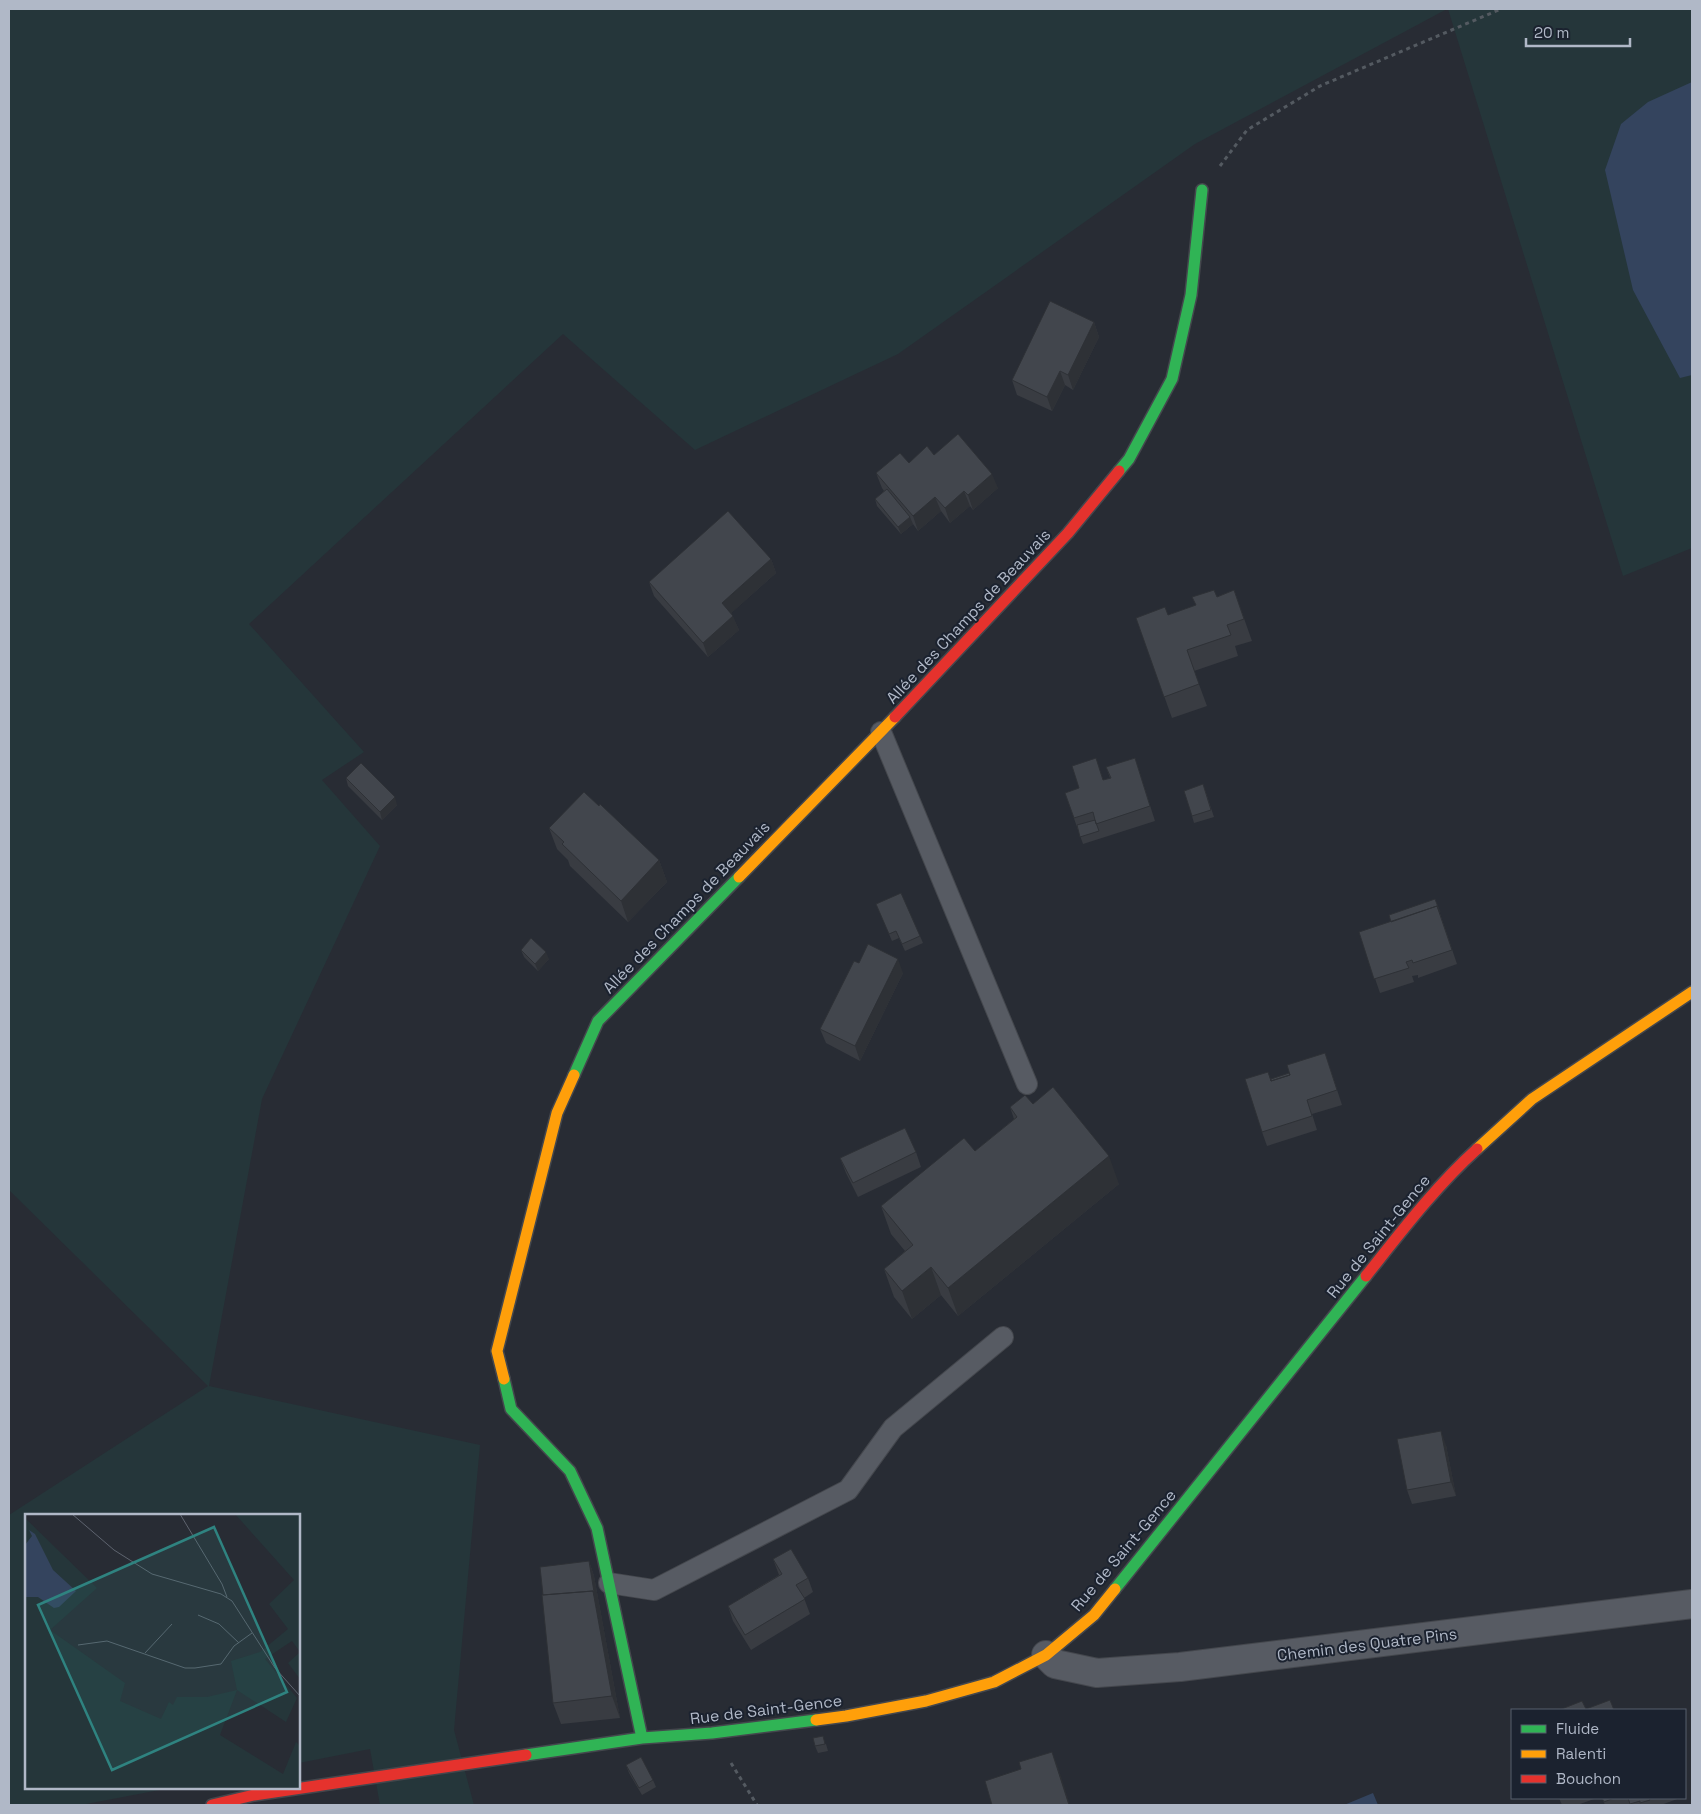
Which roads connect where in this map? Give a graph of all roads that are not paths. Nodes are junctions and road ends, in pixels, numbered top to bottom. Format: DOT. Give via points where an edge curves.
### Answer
graph roads {
  1 [pos="1202,190"];
  2 [pos="881,732"];
  3 [pos="1692,992"];
  4 [pos="1026,1084"];
  5 [pos="1003,1337"];
  6 [pos="608,1583"];
  7 [pos="1692,1604"];
  8 [pos="1046,1655"];
  9 [pos="642,1738"];
  10 [pos="300,1788"];
  11 [pos="295,1789"];
  12 [pos="212,1805"];
  1 -- 2 [label="street, Allée des Champs de Beauvais" via="1191,296 1172,379 1129,459 1068,533"];
  2 -- 4 [label="lane"];
  2 -- 6 [label="street, Allée des Champs de Beauvais" via="598,1021 558,1113 497,1352 511,1409 570,1471 597,1528"];
  3 -- 8 [label="street, Rue de Saint-Gence" via="1532,1099 1460,1164 1417,1212 1094,1614"];
  5 -- 6 [label="lane" via="893,1428 848,1490 654,1590"];
  6 -- 9 [label="street, Allée des Champs de Beauvais"];
  7 -- 8 [label="street, Chemin des Quatre Pins" via="1171,1668 1097,1673 1056,1664"];
  8 -- 9 [label="street, Rue de Saint-Gence" via="994,1682 926,1701 846,1716 712,1733"];
  9 -- 10 [label="street, Rue de Saint-Gence"];
  11 -- 12 [label="street, Rue de Saint-Gence"];
}
